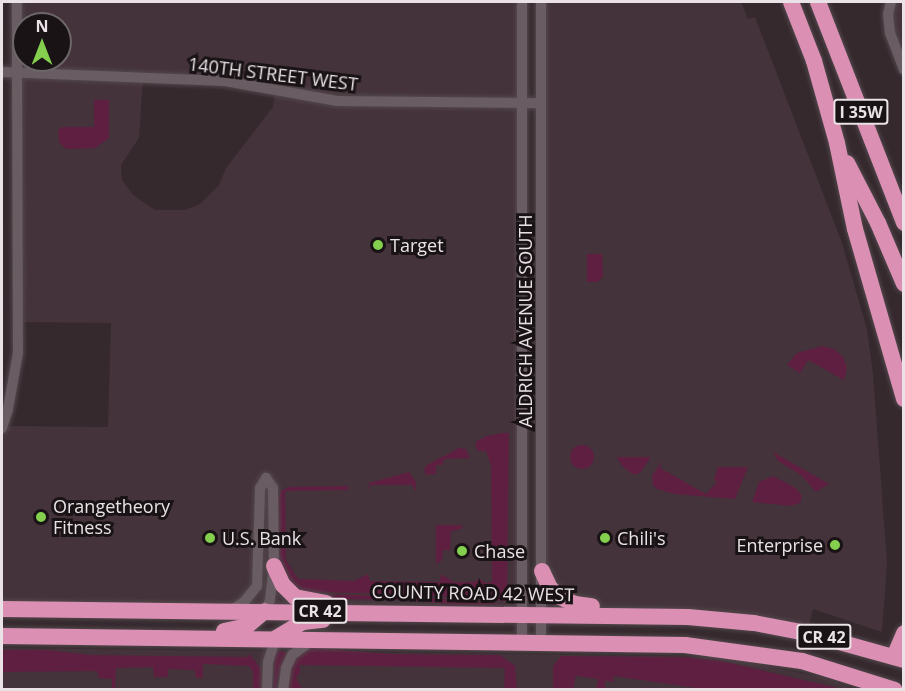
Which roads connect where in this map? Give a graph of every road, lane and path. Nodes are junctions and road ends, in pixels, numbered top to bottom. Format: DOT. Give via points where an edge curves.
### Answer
graph roads {
  1 [pos="17,2"];
  2 [pos="522,2"];
  3 [pos="541,2"];
  4 [pos="791,2"];
  5 [pos="818,2"];
  6 [pos="891,2"];
  7 [pos="903,69"];
  8 [pos="2,72"];
  9 [pos="17,74"];
  10 [pos="522,103"];
  11 [pos="541,103"];
  12 [pos="837,143"];
  13 [pos="903,223"];
  14 [pos="903,284"];
  15 [pos="903,399"];
  16 [pos="2,427"];
  17 [pos="274,567"];
  18 [pos="542,571"];
  19 [pos="2,609"];
  20 [pos="231,611"];
  21 [pos="265,611"];
  22 [pos="389,612"];
  23 [pos="522,613"];
  24 [pos="542,613"];
  25 [pos="688,617"];
  26 [pos="903,633"];
  27 [pos="2,636"];
  28 [pos="160,638"];
  29 [pos="276,638"];
  30 [pos="314,639"];
  31 [pos="522,641"];
  32 [pos="541,641"];
  33 [pos="899,659"];
  34 [pos="267,690"];
  35 [pos="283,690"];
  36 [pos="896,690"];
  1 -- 9 [label="street"];
  2 -- 10 [label="street, ALDRICH AVENUE SOUTH"];
  3 -- 11 [label="street, ALDRICH AVENUE SOUTH"];
  4 -- 12 [label="highway, I 35W" via="814,61"];
  5 -- 13 [label="highway, I 35W"];
  6 -- 7 [label="street" via="890,33"];
  8 -- 9 [label="street, 140TH STREET WEST"];
  9 -- 10 [label="street, 140TH STREET WEST" via="225,81 337,101"];
  9 -- 16 [label="street" via="18,353"];
  10 -- 11 [label="street, 140TH STREET WEST"];
  10 -- 23 [label="street, ALDRICH AVENUE SOUTH"];
  11 -- 18 [label="street, ALDRICH AVENUE SOUTH"];
  12 -- 14 [label="highway, I 35W" via="878,223"];
  12 -- 15 [label="highway" via="855,229"];
  17 -- 20 [label="street" via="273,488 266,478 260,488 257,586"];
  17 -- 21 [label="street"];
  17 -- 22 [label="highway" via="295,597"];
  18 -- 24 [label="street, ALDRICH AVENUE SOUTH"];
  18 -- 25 [label="highway" via="550,588 575,604"];
  19 -- 20 [label="highway, COUNTY ROAD 42 WEST / CR 42"];
  20 -- 21 [label="highway, COUNTY ROAD 42 WEST / CR 42"];
  21 -- 22 [label="highway, COUNTY ROAD 42 WEST / CR 42"];
  21 -- 28 [label="highway" via="236,630"];
  22 -- 23 [label="highway, COUNTY ROAD 42 WEST / CR 42"];
  22 -- 29 [label="highway" via="303,622"];
  23 -- 24 [label="highway, COUNTY ROAD 42 WEST / CR 42"];
  23 -- 31 [label="street, ALDRICH AVENUE SOUTH"];
  24 -- 25 [label="highway, COUNTY ROAD 42 WEST / CR 42"];
  24 -- 32 [label="street, ALDRICH AVENUE SOUTH"];
  25 -- 33 [label="highway, COUNTY ROAD 42 WEST / CR 42" via="807,633"];
  26 -- 33 [label="highway"];
  27 -- 28 [label="highway, CR 42"];
  28 -- 29 [label="highway, CR 42"];
  29 -- 30 [label="highway, CR 42"];
  29 -- 34 [label="street" via="268,662"];
  30 -- 31 [label="highway, CR 42"];
  30 -- 35 [label="street" via="292,656"];
  31 -- 32 [label="highway, CR 42"];
  32 -- 36 [label="highway, CR 42" via="726,648 802,661"];
}
